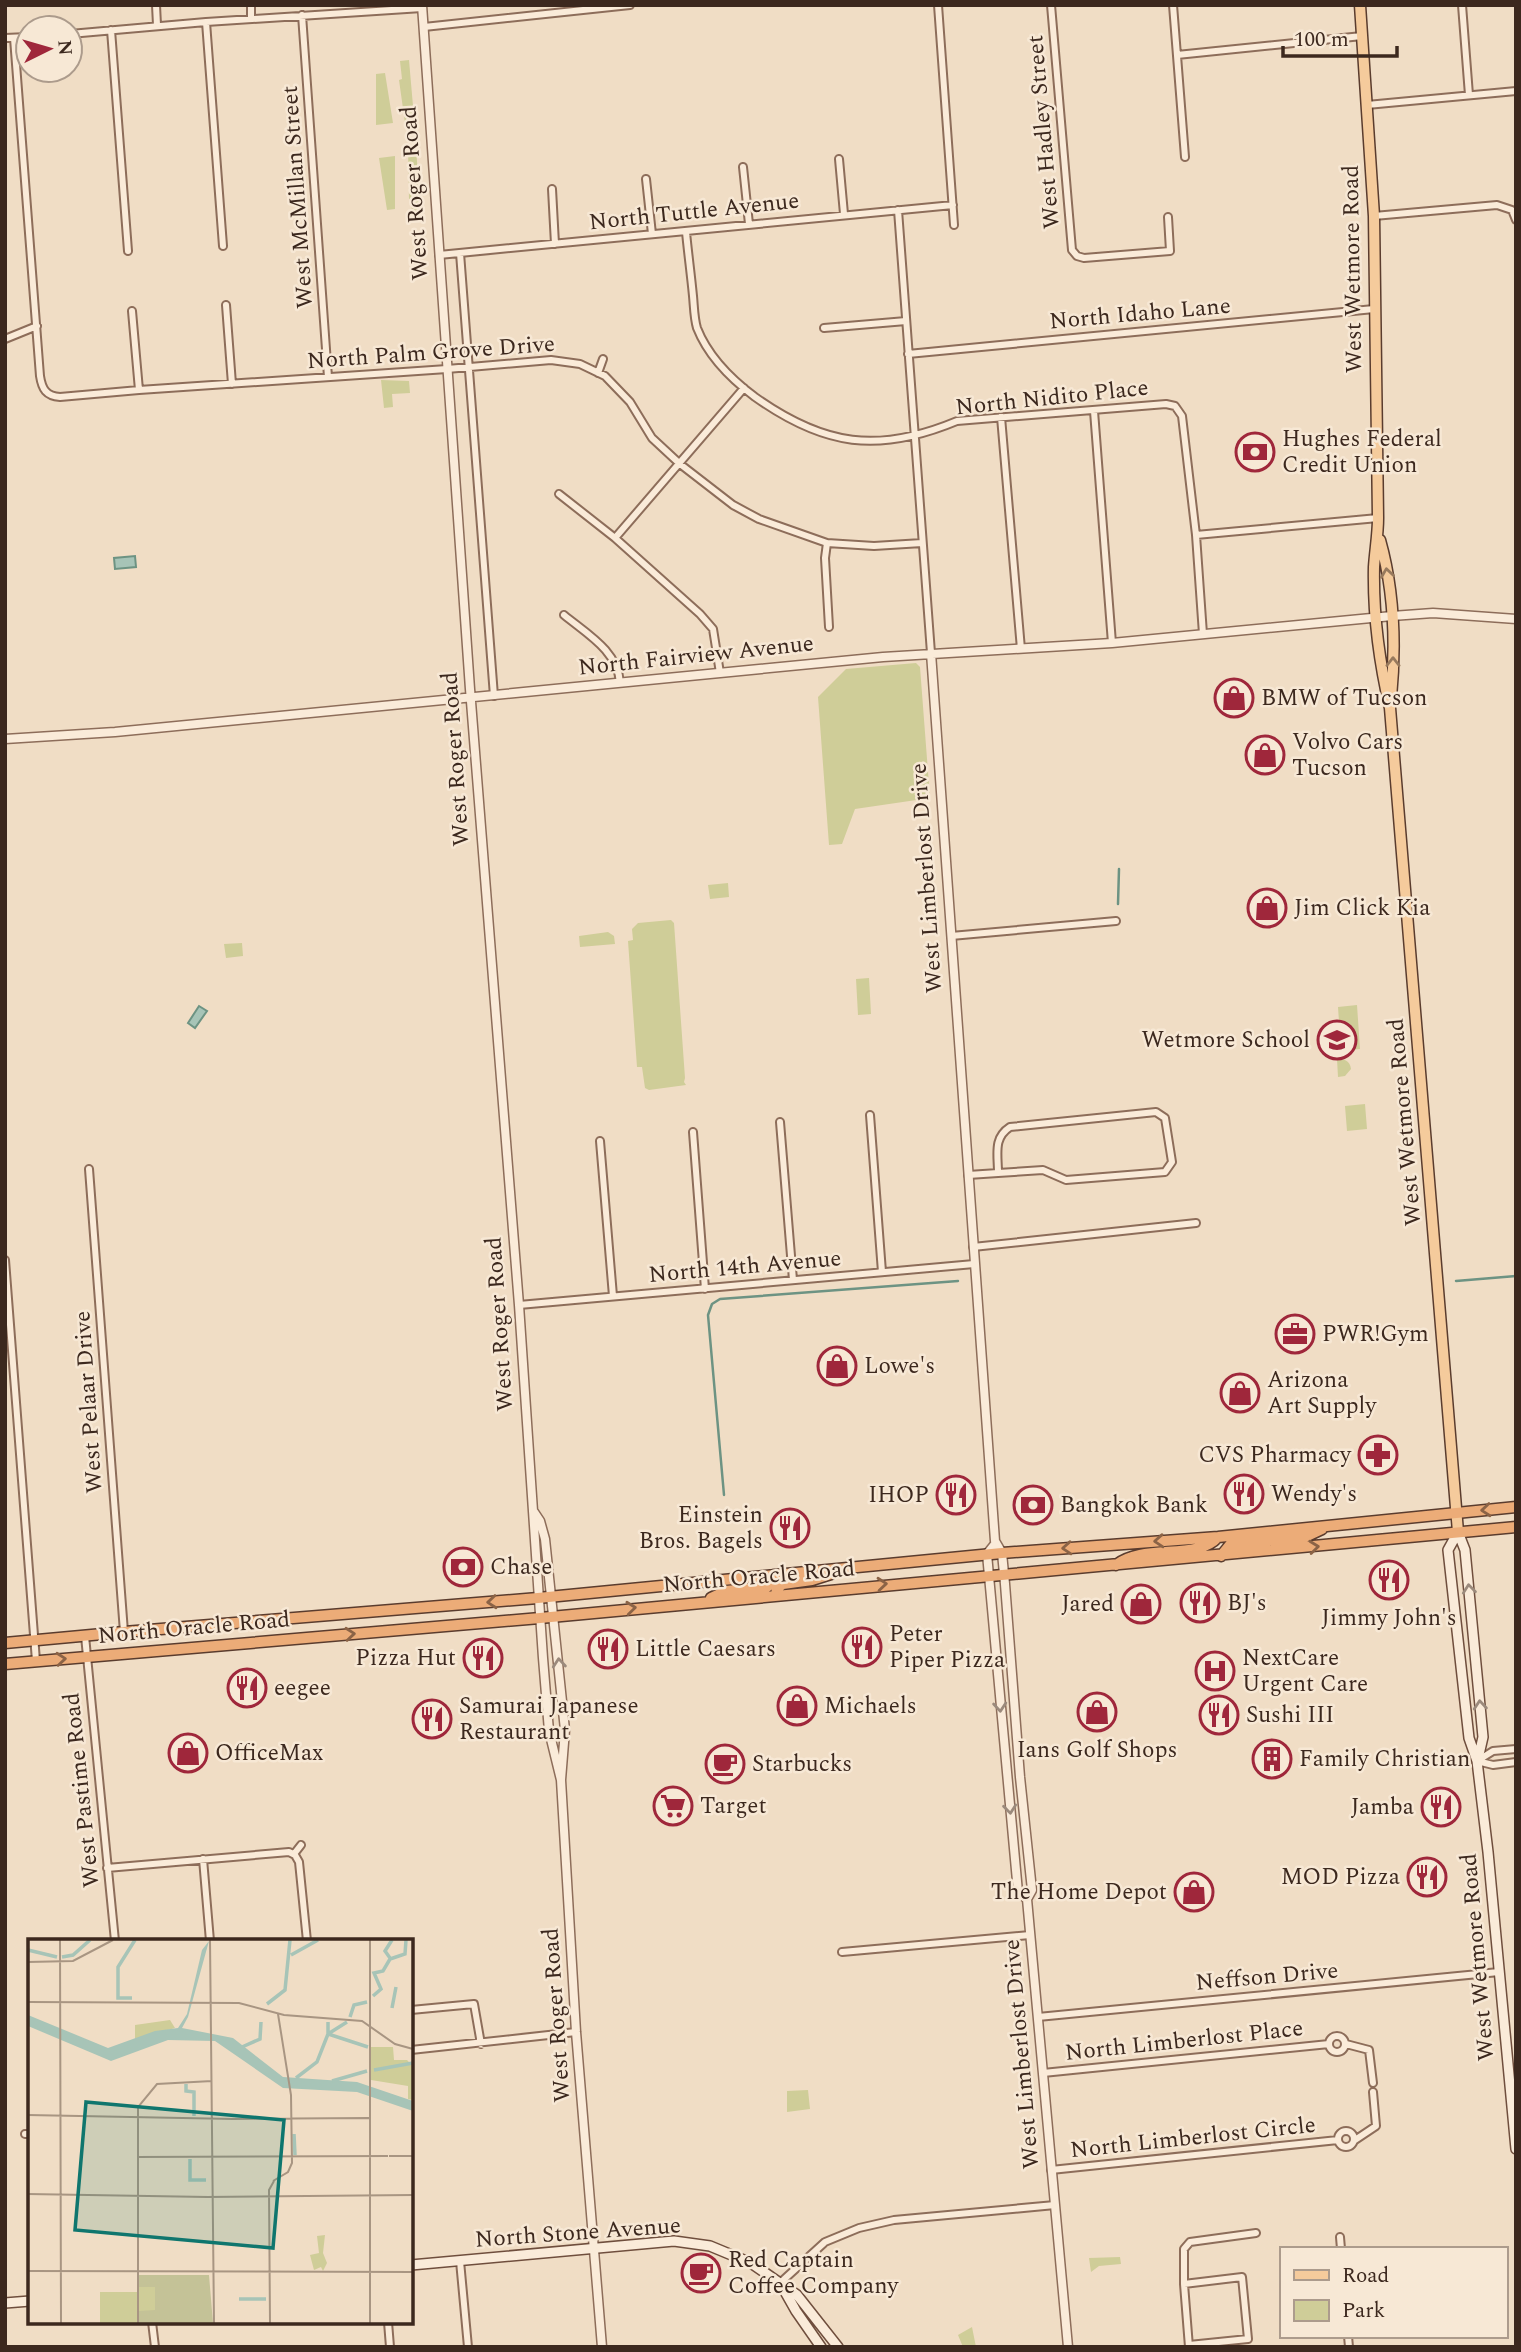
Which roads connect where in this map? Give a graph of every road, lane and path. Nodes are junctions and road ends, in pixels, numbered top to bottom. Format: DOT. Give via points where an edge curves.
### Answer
graph roads {
  1 [pos="156,5"];
  2 [pos="251,5"];
  3 [pos="628,5"];
  4 [pos="939,5"];
  5 [pos="1051,5"];
  6 [pos="1173,5"];
  7 [pos="1360,5"];
  8 [pos="1462,5"];
  9 [pos="422,7"];
  10 [pos="302,15"];
  11 [pos="251,19"];
  12 [pos="206,22"];
  13 [pos="157,25"];
  14 [pos="424,27"];
  15 [pos="111,30"];
  16 [pos="84,33"];
  17 [pos="1362,36"];
  18 [pos="1177,55"];
  19 [pos="19,84"];
  20 [pos="1516,91"];
  21 [pos="1469,96"];
  22 [pos="1367,105"];
  23 [pos="1185,156"];
  24 [pos="839,159"];
  25 [pos="743,167"];
  26 [pos="646,179"];
  27 [pos="552,189"];
  28 [pos="953,205"];
  29 [pos="1514,208"];
  30 [pos="898,210"];
  31 [pos="844,214"];
  32 [pos="1374,216"];
  33 [pos="1168,217"];
  34 [pos="1516,220"];
  35 [pos="749,224"];
  36 [pos="954,225"];
  37 [pos="686,232"];
  38 [pos="652,234"];
  39 [pos="555,244"];
  40 [pos="223,246"];
  41 [pos="128,251"];
  42 [pos="460,253"];
  43 [pos="439,255"];
  44 [pos="226,304"];
  45 [pos="1374,309"];
  46 [pos="132,311"];
  47 [pos="906,321"];
  48 [pos="37,326"];
  49 [pos="824,328"];
  50 [pos="5,339"];
  51 [pos="908,354"];
  52 [pos="603,359"];
  53 [pos="469,367"];
  54 [pos="447,369"];
  55 [pos="597,373"];
  56 [pos="328,377"];
  57 [pos="232,384"];
  58 [pos="744,388"];
  59 [pos="139,390"];
  60 [pos="47,393"];
  61 [pos="41,402"];
  62 [pos="1094,411"];
  63 [pos="1001,417"];
  64 [pos="914,435"];
  65 [pos="680,464"];
  66 [pos="559,494"];
  67 [pos="1378,518"];
  68 [pos="1378,532"];
  69 [pos="1196,535"];
  70 [pos="615,538"];
  71 [pos="827,543"];
  72 [pos="922,543"];
  73 [pos="564,615"];
  74 [pos="1392,616"];
  75 [pos="1376,617"];
  76 [pos="1516,619"];
  77 [pos="829,626"];
  78 [pos="1203,634"];
  79 [pos="1112,643"];
  80 [pos="1021,649"];
  81 [pos="931,653"];
  82 [pos="720,673"];
  83 [pos="621,683"];
  84 [pos="494,696"];
  85 [pos="470,698"];
  86 [pos="1390,708"];
  87 [pos="5,739"];
  88 [pos="1116,921"];
  89 [pos="951,936"];
  90 [pos="870,1115"];
  91 [pos="780,1122"];
  92 [pos="693,1132"];
  93 [pos="600,1140"];
  94 [pos="89,1169"];
  95 [pos="998,1173"];
  96 [pos="968,1175"];
  97 [pos="1196,1223"];
  98 [pos="973,1247"];
  99 [pos="5,1260"];
  100 [pos="974,1264"];
  101 [pos="882,1272"];
  102 [pos="793,1280"];
  103 [pos="705,1289"];
  104 [pos="613,1296"];
  105 [pos="519,1305"];
  106 [pos="1516,1507"];
  107 [pos="533,1510"];
  108 [pos="1456,1514"];
  109 [pos="1329,1526"];
  110 [pos="1516,1527"];
  111 [pos="1458,1532"];
  112 [pos="1218,1537"];
  113 [pos="995,1544"];
  114 [pos="1002,1553"];
  115 [pos="987,1555"];
  116 [pos="1221,1556"];
  117 [pos="1116,1565"];
  118 [pos="848,1568"];
  119 [pos="1004,1574"];
  120 [pos="774,1575"];
  121 [pos="989,1575"];
  122 [pos="776,1595"];
  123 [pos="552,1597"];
  124 [pos="538,1598"];
  125 [pos="705,1601"];
  126 [pos="554,1616"];
  127 [pos="313,1617"];
  128 [pos="540,1618"];
  129 [pos="124,1632"];
  130 [pos="85,1636"];
  131 [pos="314,1637"];
  132 [pos="34,1641"];
  133 [pos="5,1643"];
  134 [pos="87,1657"];
  135 [pos="36,1661"];
  136 [pos="5,1664"];
  137 [pos="1003,1741"];
  138 [pos="1516,1749"];
  139 [pos="1018,1751"];
  140 [pos="1477,1761"];
  141 [pos="1516,1762"];
  142 [pos="561,1780"];
  143 [pos="1013,1837"];
  144 [pos="301,1845"];
  145 [pos="1027,1847"];
  146 [pos="294,1855"];
  147 [pos="203,1859"];
  148 [pos="107,1868"];
  149 [pos="1027,1899"];
  150 [pos="1030,1935"];
  151 [pos="115,1939"];
  152 [pos="210,1939"];
  153 [pos="307,1939"];
  154 [pos="842,1952"];
  155 [pos="1499,1972"];
  156 [pos="413,2010"];
  157 [pos="1038,2017"];
  158 [pos="576,2032"];
  159 [pos="481,2043"];
  160 [pos="1329,2044"];
  161 [pos="1346,2044"];
  162 [pos="413,2050"];
  163 [pos="1043,2073"];
  164 [pos="1373,2083"];
  165 [pos="1373,2092"];
  166 [pos="1514,2107"];
  167 [pos="1338,2140"];
  168 [pos="1354,2140"];
  169 [pos="1516,2150"];
  170 [pos="1051,2170"];
  171 [pos="1055,2205"];
  172 [pos="1256,2233"];
  173 [pos="1340,2237"];
  174 [pos="594,2247"];
  175 [pos="1341,2247"];
  176 [pos="460,2260"];
  177 [pos="413,2265"];
  178 [pos="780,2283"];
  179 [pos="1184,2284"];
  180 [pos="28,2301"];
  181 [pos="5,2303"];
  182 [pos="152,2324"];
  183 [pos="388,2324"];
  184 [pos="1189,2346"];
  185 [pos="155,2347"];
  186 [pos="390,2347"];
  187 [pos="468,2347"];
  188 [pos="602,2347"];
  189 [pos="821,2347"];
  190 [pos="838,2347"];
  191 [pos="1069,2347"];
  1 -- 13 [label="street"];
  2 -- 11 [label="street"];
  3 -- 14 [label="street"];
  4 -- 28 [label="street"];
  5 -- 33 [label="street, West Hadley Street" via="1070,245 1084,258 1171,251"];
  6 -- 18 [label="street"];
  7 -- 17 [label="main road, West Wetmore Road"];
  8 -- 21 [label="street"];
  9 -- 10 [label="street"];
  9 -- 14 [label="street, West Roger Road"];
  10 -- 11 [label="street"];
  10 -- 56 [label="street, West McMillan Street"];
  11 -- 12 [label="street"];
  12 -- 13 [label="street"];
  12 -- 40 [label="street"];
  13 -- 15 [label="street"];
  14 -- 43 [label="street, West Roger Road"];
  15 -- 16 [label="street"];
  15 -- 41 [label="street"];
  17 -- 18 [label="street"];
  17 -- 22 [label="main road, West Wetmore Road"];
  18 -- 23 [label="street"];
  19 -- 48 [label="street"];
  20 -- 21 [label="street"];
  21 -- 22 [label="street"];
  22 -- 32 [label="main road, West Wetmore Road"];
  24 -- 31 [label="street"];
  25 -- 35 [label="street"];
  26 -- 38 [label="street"];
  27 -- 39 [label="street"];
  28 -- 30 [label="street, North Tuttle Avenue"];
  28 -- 36 [label="street"];
  29 -- 32 [label="street" via="1497,205"];
  29 -- 34 [label="street"];
  30 -- 31 [label="street, North Tuttle Avenue"];
  30 -- 47 [label="street, West Limberlost Drive"];
  31 -- 35 [label="street, North Tuttle Avenue"];
  32 -- 45 [label="main road, West Wetmore Road"];
  35 -- 37 [label="street, North Tuttle Avenue"];
  37 -- 38 [label="street, North Tuttle Avenue"];
  37 -- 58 [label="street, North Nidito Place" via="696,325 707,350"];
  38 -- 39 [label="street, North Tuttle Avenue"];
  39 -- 42 [label="street, North Tuttle Avenue"];
  42 -- 43 [label="street, North Tuttle Avenue"];
  42 -- 53 [label="street, West Roger Road"];
  43 -- 54 [label="street, West Roger Road"];
  44 -- 57 [label="street"];
  45 -- 51 [label="street, North Idaho Lane"];
  45 -- 67 [label="main road, West Wetmore Road"];
  46 -- 59 [label="street"];
  47 -- 49 [label="street"];
  47 -- 51 [label="street, West Limberlost Drive"];
  48 -- 50 [label="street"];
  48 -- 60 [label="street" via="41,383"];
  51 -- 64 [label="street, West Limberlost Drive"];
  52 -- 55 [label="street"];
  53 -- 54 [label="street, North Palm Grove Drive"];
  53 -- 55 [label="street, North Palm Grove Drive" via="551,360 580,364"];
  53 -- 84 [label="street, West Roger Road"];
  54 -- 56 [label="street, North Palm Grove Drive"];
  54 -- 85 [label="street, West Roger Road"];
  55 -- 65 [label="street, North Palm Grove Drive" via="630,402 652,438"];
  56 -- 57 [label="street, North Palm Grove Drive"];
  57 -- 59 [label="street, North Palm Grove Drive"];
  58 -- 64 [label="street, North Nidito Place" via="778,413 830,436 860,441"];
  58 -- 65 [label="street"];
  59 -- 60 [label="street, North Palm Grove Drive" via="60,397"];
  60 -- 61 [label="street"];
  62 -- 63 [label="street, North Nidito Place"];
  62 -- 69 [label="street, North Nidito Place" via="1175,406 1182,416"];
  62 -- 79 [label="street"];
  63 -- 64 [label="street, North Nidito Place" via="957,421"];
  63 -- 80 [label="street"];
  64 -- 72 [label="street, West Limberlost Drive"];
  65 -- 70 [label="street"];
  65 -- 71 [label="street, North Palm Grove Drive" via="733,506"];
  66 -- 70 [label="street"];
  67 -- 68 [label="main road, West Wetmore Road"];
  67 -- 69 [label="street"];
  74 -- 68 [label="main road, West Wetmore Road, one-way" via="1388,568"];
  68 -- 75 [label="main road, West Wetmore Road"];
  69 -- 78 [label="street"];
  70 -- 82 [label="street" via="713,629"];
  71 -- 72 [label="street, North Palm Grove Drive"];
  71 -- 77 [label="street"];
  72 -- 81 [label="street, West Limberlost Drive"];
  73 -- 83 [label="street" via="614,659"];
  74 -- 75 [label="street, North Fairview Avenue"];
  74 -- 76 [label="street, North Fairview Avenue" via="1433,612"];
  86 -- 74 [label="main road, West Wetmore Road, one-way"];
  75 -- 78 [label="street, North Fairview Avenue"];
  75 -- 86 [label="main road, West Wetmore Road" via="1380,668"];
  78 -- 79 [label="street, North Fairview Avenue"];
  79 -- 80 [label="street, North Fairview Avenue"];
  80 -- 81 [label="street, North Fairview Avenue"];
  81 -- 82 [label="street, North Fairview Avenue"];
  81 -- 89 [label="street, West Limberlost Drive"];
  82 -- 83 [label="street, North Fairview Avenue"];
  83 -- 84 [label="street, North Fairview Avenue"];
  84 -- 85 [label="street, North Fairview Avenue"];
  85 -- 87 [label="street, North Fairview Avenue"];
  85 -- 105 [label="street, West Roger Road"];
  86 -- 108 [label="main road, West Wetmore Road"];
  88 -- 89 [label="street"];
  89 -- 96 [label="street, West Limberlost Drive"];
  90 -- 101 [label="street"];
  91 -- 102 [label="street"];
  92 -- 103 [label="street"];
  93 -- 104 [label="street"];
  94 -- 129 [label="street, West Pelaar Drive"];
  95 -- 95 [label="street" via="1044,1170 1066,1180 1165,1172 1172,1162 1166,1118 1156,1112 1010,1127 999,1139"];
  95 -- 96 [label="street"];
  96 -- 98 [label="street, West Limberlost Drive"];
  97 -- 98 [label="street"];
  98 -- 100 [label="street, West Limberlost Drive"];
  99 -- 132 [label="street"];
  100 -- 101 [label="street, North 14th Avenue"];
  100 -- 113 [label="street, West Limberlost Drive"];
  101 -- 102 [label="street, North 14th Avenue"];
  102 -- 103 [label="street, North 14th Avenue"];
  103 -- 104 [label="street, North 14th Avenue"];
  104 -- 105 [label="street, North 14th Avenue"];
  105 -- 107 [label="street, West Roger Road"];
  106 -- 108 [label="highway, North Oracle Road, one-way"];
  107 -- 123 [label="street, West Roger Road" via="545,1539"];
  107 -- 124 [label="street, West Roger Road"];
  108 -- 109 [label="highway, North Oracle Road"];
  108 -- 111 [label="main road, West Wetmore Road"];
  109 -- 112 [label="highway, North Oracle Road"];
  109 -- 116 [label="highway" via="1305,1537 1230,1545"];
  110 -- 111 [label="highway, North Oracle Road"];
  116 -- 111 [label="highway, North Oracle Road, one-way"];
  140 -- 111 [label="main road, West Wetmore Road, one-way" via="1483,1737 1465,1550"];
  111 -- 140 [label="main road, West Wetmore Road" via="1448,1550 1469,1738"];
  112 -- 114 [label="highway, North Oracle Road, one-way"];
  112 -- 117 [label="highway" via="1207,1547 1128,1556"];
  113 -- 114 [label="street"];
  113 -- 115 [label="street"];
  114 -- 115 [label="highway, North Oracle Road"];
  114 -- 119 [label="street, West Limberlost Drive"];
  115 -- 118 [label="highway, North Oracle Road"];
  115 -- 121 [label="street, West Limberlost Drive"];
  116 -- 117 [label="highway, North Oracle Road"];
  117 -- 119 [label="highway, North Oracle Road"];
  118 -- 120 [label="highway, North Oracle Road"];
  118 -- 122 [label="highway" via="783,1584"];
  119 -- 121 [label="highway, North Oracle Road"];
  119 -- 139 [label="street, West Limberlost Drive"];
  120 -- 123 [label="highway, North Oracle Road"];
  120 -- 125 [label="highway" via="768,1587 726,1591"];
  122 -- 121 [label="highway, North Oracle Road, one-way"];
  121 -- 137 [label="street, West Limberlost Drive, one-way"];
  122 -- 125 [label="highway, North Oracle Road"];
  123 -- 124 [label="highway, North Oracle Road"];
  123 -- 126 [label="street, West Roger Road"];
  124 -- 127 [label="highway, North Oracle Road, one-way"];
  124 -- 128 [label="street, West Roger Road"];
  126 -- 125 [label="highway, North Oracle Road, one-way"];
  126 -- 128 [label="highway, North Oracle Road"];
  142 -- 126 [label="street, West Roger Road, one-way" via="565,1730"];
  127 -- 129 [label="highway, North Oracle Road"];
  127 -- 131 [label="highway"];
  131 -- 128 [label="highway, North Oracle Road, one-way"];
  128 -- 142 [label="street, West Roger Road" via="550,1731"];
  129 -- 130 [label="highway, North Oracle Road"];
  130 -- 132 [label="highway, North Oracle Road"];
  130 -- 134 [label="street, West Pastime Road"];
  131 -- 134 [label="highway, North Oracle Road"];
  132 -- 133 [label="highway, North Oracle Road"];
  132 -- 135 [label="street"];
  135 -- 134 [label="highway, North Oracle Road, one-way"];
  134 -- 148 [label="street, West Pastime Road"];
  135 -- 136 [label="highway, North Oracle Road"];
  137 -- 139 [label="street"];
  137 -- 143 [label="street, West Limberlost Drive, one-way"];
  138 -- 140 [label="street" via="1493,1751"];
  139 -- 145 [label="street, West Limberlost Drive"];
  140 -- 141 [label="street" via="1493,1765"];
  140 -- 155 [label="main road, West Wetmore Road"];
  142 -- 158 [label="street, West Roger Road"];
  143 -- 145 [label="street"];
  143 -- 149 [label="street, West Limberlost Drive" via="1018,1892"];
  144 -- 146 [label="street"];
  145 -- 149 [label="street, West Limberlost Drive" via="1032,1891"];
  146 -- 147 [label="street" via="281,1851"];
  146 -- 153 [label="street"];
  147 -- 148 [label="street"];
  147 -- 152 [label="street"];
  148 -- 151 [label="street, West Pastime Road"];
  149 -- 150 [label="street, West Limberlost Drive"];
  150 -- 154 [label="street"];
  150 -- 157 [label="street, West Limberlost Drive"];
  155 -- 157 [label="street, Neffson Drive"];
  155 -- 166 [label="main road, West Wetmore Road"];
  156 -- 159 [label="street" via="474,2004"];
  157 -- 163 [label="street, West Limberlost Drive"];
  158 -- 159 [label="street"];
  158 -- 174 [label="street, West Roger Road"];
  159 -- 162 [label="street"];
  160 -- 161 [label="street" via="1338,2052"];
  160 -- 161 [label="street" via="1338,2035"];
  160 -- 163 [label="street, North Limberlost Place"];
  161 -- 164 [label="street" via="1369,2050"];
  163 -- 170 [label="street, West Limberlost Drive"];
  165 -- 168 [label="street" via="1376,2126"];
  166 -- 169 [label="main road, West Wetmore Road"];
  167 -- 168 [label="street, North Limberlost Circle" via="1345,2148"];
  167 -- 168 [label="street, North Limberlost Circle" via="1346,2131"];
  167 -- 170 [label="street, North Limberlost Circle"];
  170 -- 171 [label="street, West Limberlost Drive"];
  171 -- 178 [label="street" via="894,2220 859,2228 825,2242"];
  171 -- 191 [label="street, West Limberlost Drive"];
  172 -- 179 [label="street" via="1190,2242 1184,2249"];
  173 -- 175 [label="street"];
  174 -- 176 [label="main road, North Stone Avenue"];
  174 -- 178 [label="main road, North Stone Avenue" via="674,2241 710,2246 751,2263"];
  174 -- 188 [label="street, West Roger Road"];
  176 -- 177 [label="main road, North Stone Avenue"];
  176 -- 187 [label="street"];
  178 -- 189 [label="main road, North Stone Avenue"];
  178 -- 190 [label="main road, North Stone Avenue" via="797,2295"];
  179 -- 184 [label="street"];
  179 -- 184 [label="street" via="1242,2277 1248,2339"];
  180 -- 181 [label="main road"];
  182 -- 185 [label="street"];
  183 -- 186 [label="street"];
}
